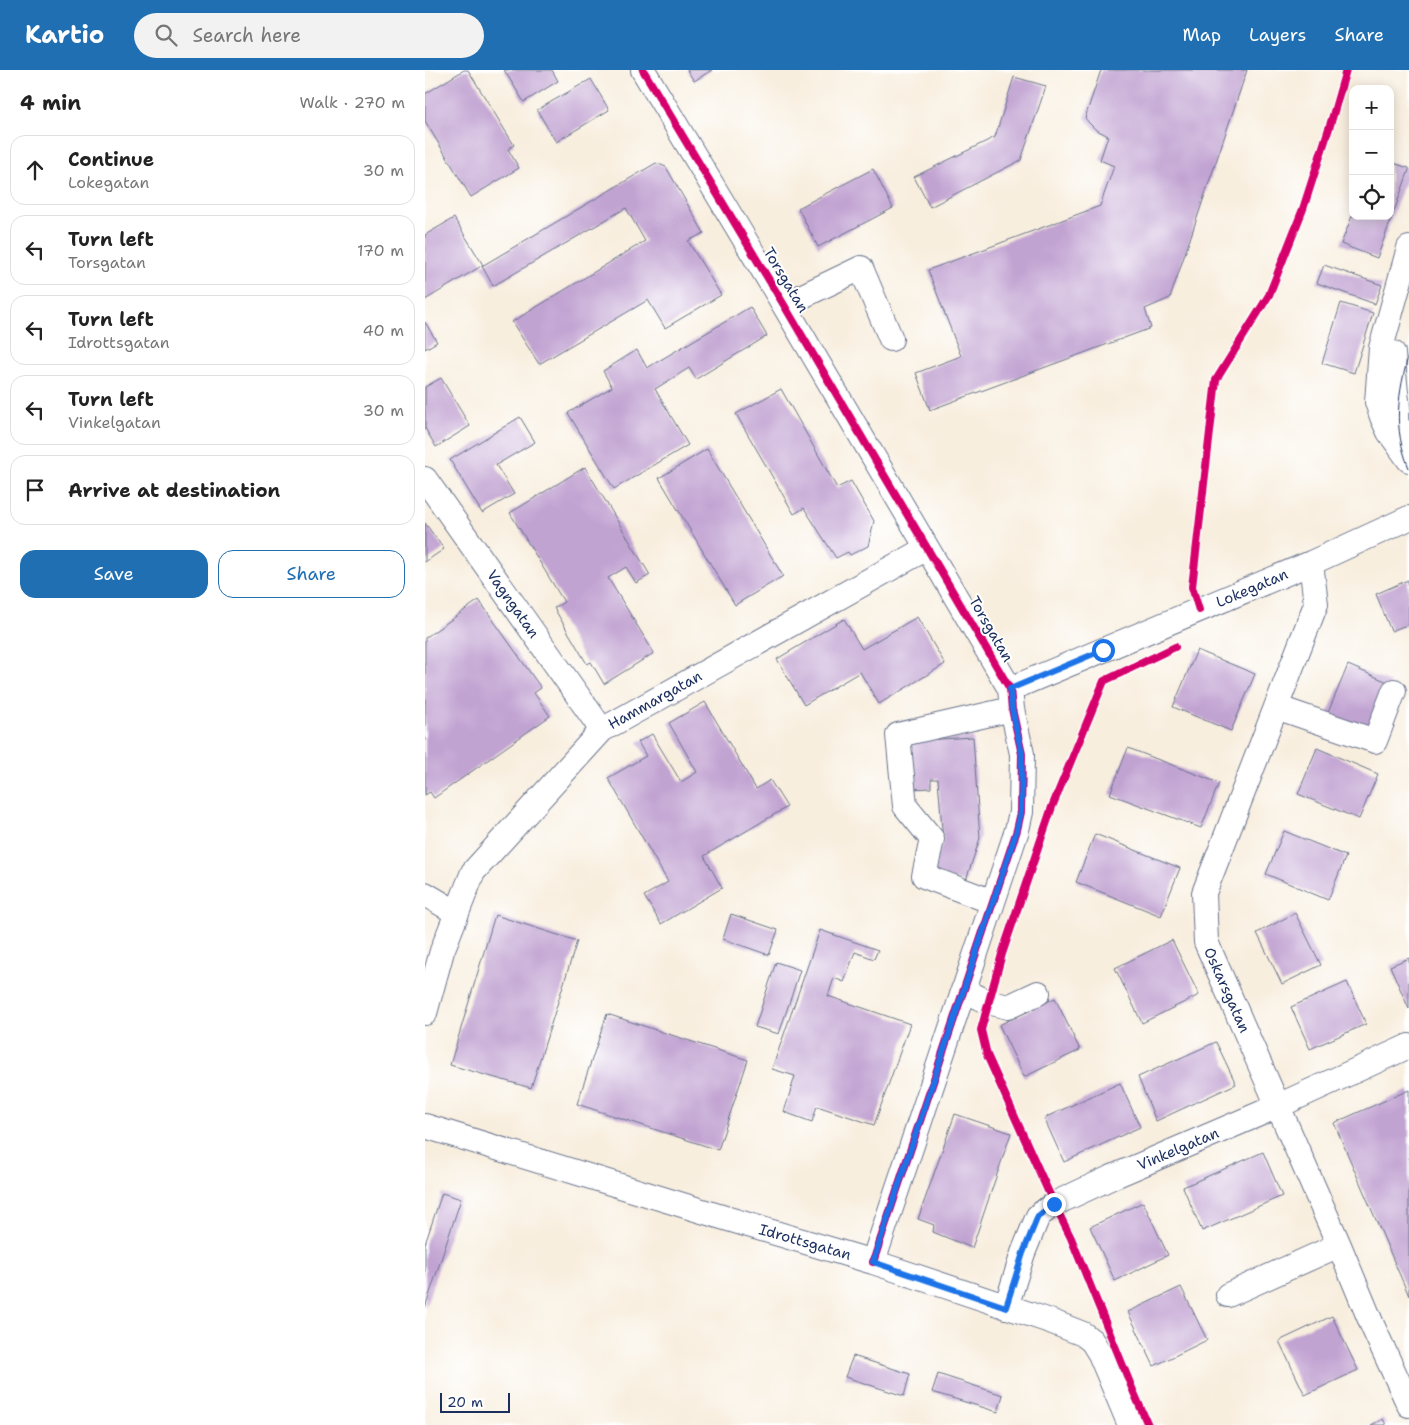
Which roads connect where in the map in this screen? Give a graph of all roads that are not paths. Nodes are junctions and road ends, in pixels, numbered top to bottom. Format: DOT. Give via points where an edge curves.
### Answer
graph roads {
  1 [pos="643,70"];
  2 [pos="1409,248"];
  3 [pos="785,305"];
  4 [pos="891,339"];
  5 [pos="1409,459"];
  6 [pos="425,479"];
  7 [pos="1409,518"];
  8 [pos="927,548"];
  9 [pos="1311,563"];
  10 [pos="1394,691"];
  11 [pos="1011,699"];
  12 [pos="1276,707"];
  13 [pos="602,730"];
  14 [pos="425,894"];
  15 [pos="993,902"];
  16 [pos="457,914"];
  17 [pos="963,990"];
  18 [pos="1038,993"];
  19 [pos="425,1013"];
  20 [pos="1409,1046"];
  21 [pos="1278,1106"];
  22 [pos="425,1126"];
  23 [pos="1339,1245"];
  24 [pos="873,1262"];
  25 [pos="1228,1295"];
  26 [pos="1006,1307"];
  27 [pos="1409,1405"];
  28 [pos="1130,1425"];
  1 -- 3 [label="street, Torsgatan"];
  2 -- 5 [label="street" via="1394,304 1393,349 1397,409"];
  3 -- 4 [label="street" via="861,268"];
  3 -- 8 [label="street, Torsgatan"];
  6 -- 13 [label="street, Vagngatan"];
  7 -- 9 [label="street, Lokegatan"];
  8 -- 11 [label="street, Torsgatan"];
  8 -- 13 [label="street, Hammargatan"];
  9 -- 11 [label="street, Lokegatan"];
  9 -- 12 [label="street, Oskarsgatan" via="1316,604"];
  10 -- 12 [label="street" via="1375,741"];
  11 -- 15 [label="street, Torsgatan" via="1022,754 1021,812"];
  11 -- 15 [label="street, Lokegatan" via="898,735 905,806 932,839 924,876"];
  12 -- 21 [label="street, Oskarsgatan" via="1204,894 1206,942"];
  13 -- 16 [label="street, Hammargatan" via="473,872"];
  14 -- 16 [label="street"];
  15 -- 17 [label="street, Torsgatan"];
  16 -- 19 [label="street, Hammargatan"];
  17 -- 18 [label="street" via="1008,1007"];
  17 -- 24 [label="street, Torsgatan"];
  20 -- 21 [label="street, Vinkelgatan"];
  21 -- 23 [label="street, Oskarsgatan"];
  21 -- 26 [label="street, Vinkelgatan" via="1054,1204 1038,1216"];
  22 -- 24 [label="street, Idrottsgatan"];
  23 -- 25 [label="street"];
  23 -- 27 [label="street, Oskarsgatan"];
  24 -- 26 [label="street, Idrottsgatan"];
  26 -- 28 [label="street, Idrottsgatan" via="1083,1334 1091,1341 1100,1354"];
}
